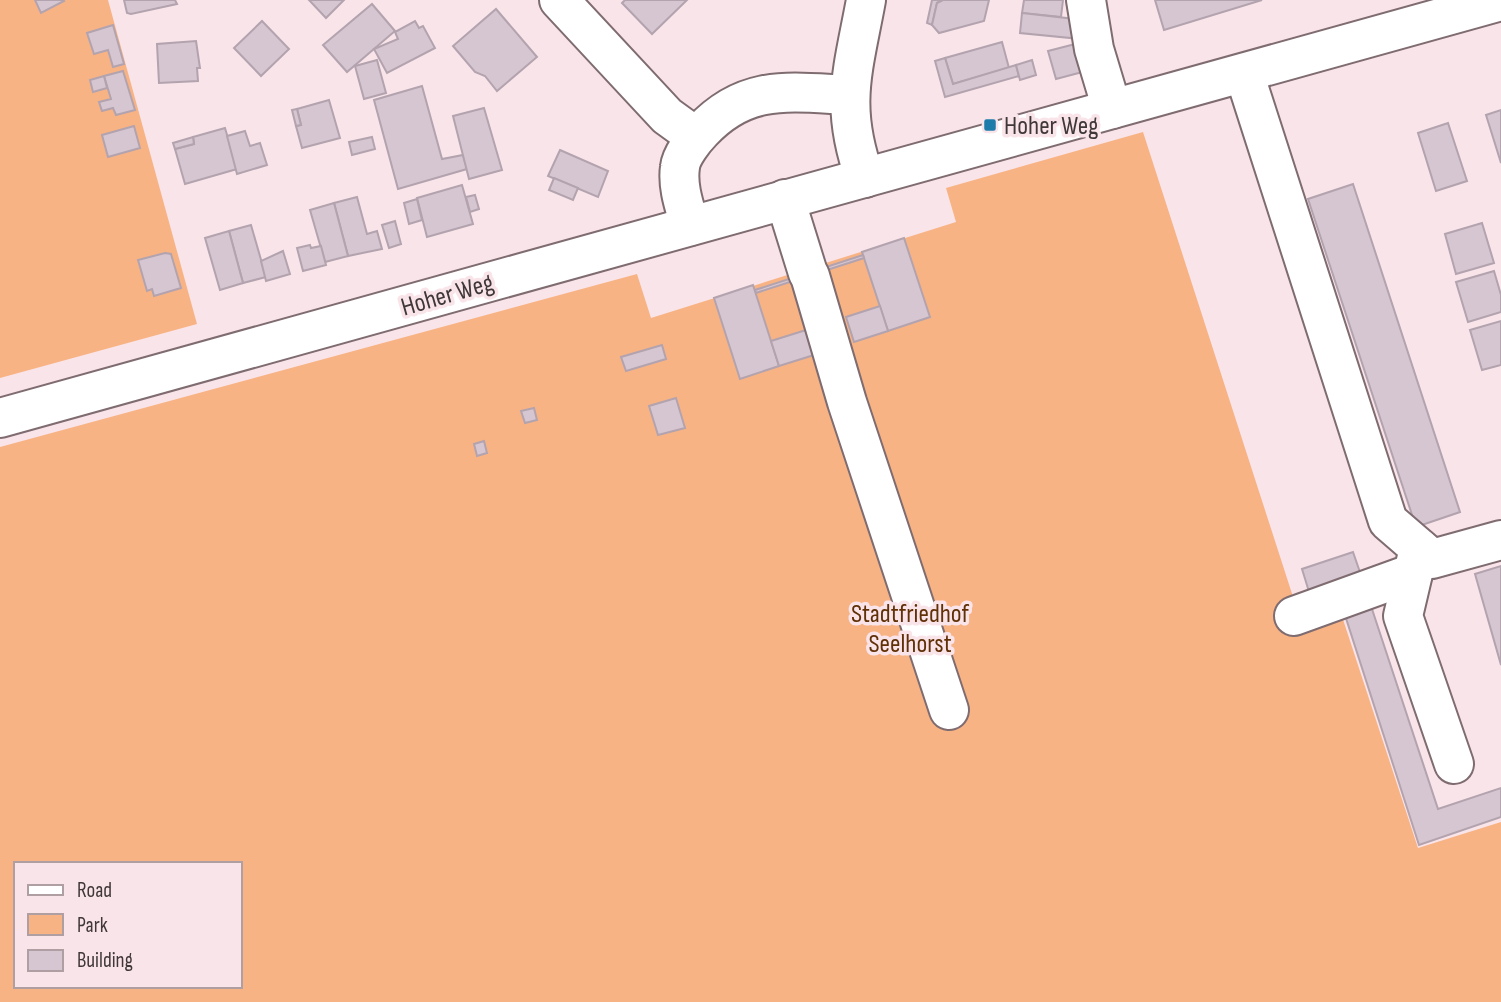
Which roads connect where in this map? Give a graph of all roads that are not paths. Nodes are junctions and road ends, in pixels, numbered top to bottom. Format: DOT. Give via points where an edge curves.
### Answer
graph roads {
  1 [pos="559,0"];
  2 [pos="866,0"];
  3 [pos="1086,0"];
  4 [pos="1501,1"];
  5 [pos="1244,73"];
  6 [pos="848,95"];
  7 [pos="1112,109"];
  8 [pos="696,137"];
  9 [pos="865,178"];
  10 [pos="785,200"];
  11 [pos="690,226"];
  12 [pos="0,418"];
  13 [pos="1501,540"];
  14 [pos="1416,561"];
  15 [pos="1294,616"];
  16 [pos="949,710"];
  17 [pos="1454,764"];
  1 -- 8 [label="street" via="667,117"];
  2 -- 6 [label="street"];
  3 -- 7 [label="street" via="1094,49"];
  4 -- 5 [label="street, Hoher Weg"];
  5 -- 7 [label="street, Hoher Weg"];
  5 -- 14 [label="street" via="1388,521"];
  6 -- 8 [label="street" via="779,92 747,98 718,114"];
  6 -- 9 [label="street" via="850,127"];
  7 -- 9 [label="street, Hoher Weg"];
  8 -- 11 [label="street" via="680,165 681,193"];
  9 -- 10 [label="street, Hoher Weg"];
  10 -- 11 [label="street, Hoher Weg"];
  10 -- 16 [label="street"];
  11 -- 12 [label="street, Hoher Weg"];
  13 -- 14 [label="street"];
  14 -- 15 [label="street"];
  14 -- 17 [label="street" via="1403,616"];
}
